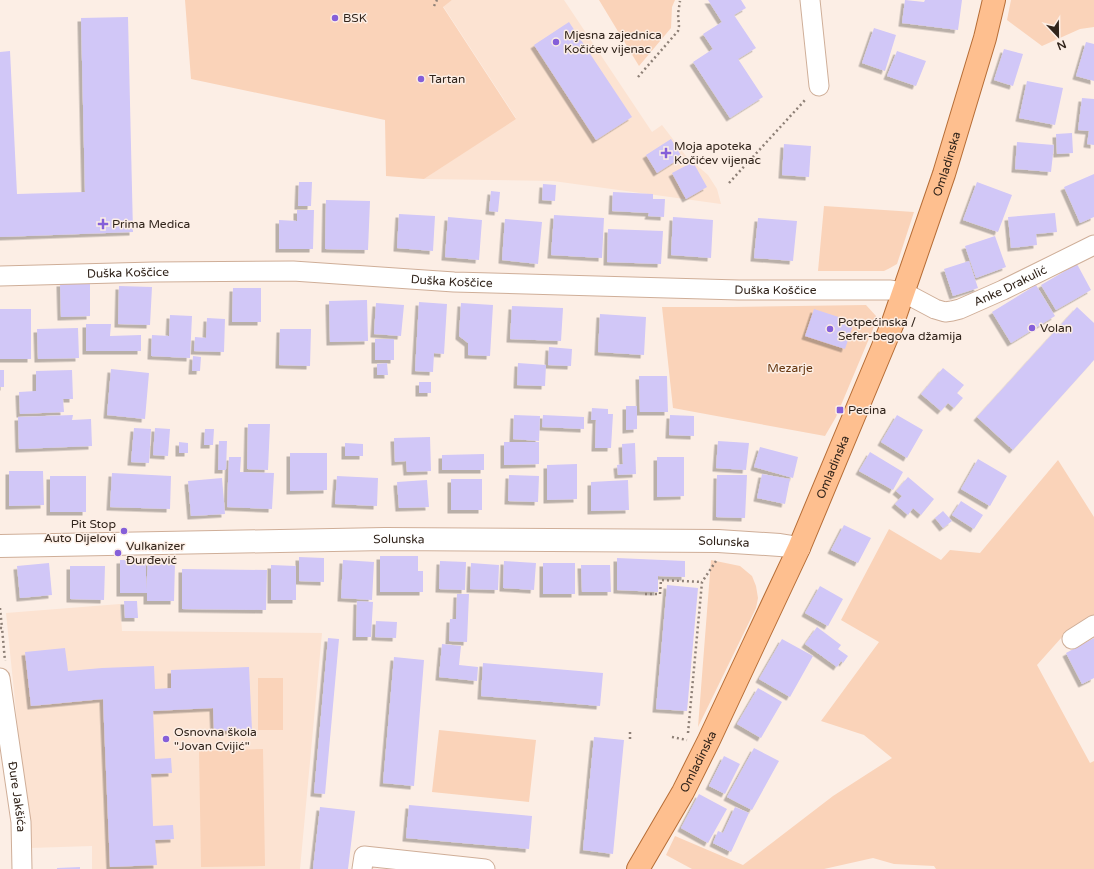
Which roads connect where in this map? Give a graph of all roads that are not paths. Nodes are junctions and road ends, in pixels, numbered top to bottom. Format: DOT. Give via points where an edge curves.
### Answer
graph roads {
  1 [pos="810,0"];
  2 [pos="994,0"];
  3 [pos="819,86"];
  4 [pos="1094,245"];
  5 [pos="0,276"];
  6 [pos="903,292"];
  7 [pos="0,546"];
  8 [pos="799,548"];
  9 [pos="1094,625"];
  10 [pos="1072,639"];
  11 [pos="0,678"];
  12 [pos="22,869"];
  13 [pos="362,869"];
  14 [pos="485,869"];
  15 [pos="638,869"];
  1 -- 3 [label="street"];
  2 -- 6 [label="main road, Omladinska" via="944,174"];
  4 -- 6 [label="street, Anke Drakulić" via="1003,290 952,311 935,309"];
  5 -- 6 [label="street, Duška Koščice" via="293,271 461,282"];
  6 -- 8 [label="main road, Omladinska" via="892,325"];
  7 -- 8 [label="street, Solunska" via="385,539 718,541"];
  8 -- 15 [label="main road, Omladinska" via="683,792"];
  9 -- 10 [label="street"];
  11 -- 12 [label="street, Đure Jakšića" via="21,822"];
  13 -- 14 [label="street" via="364,856"];
}
